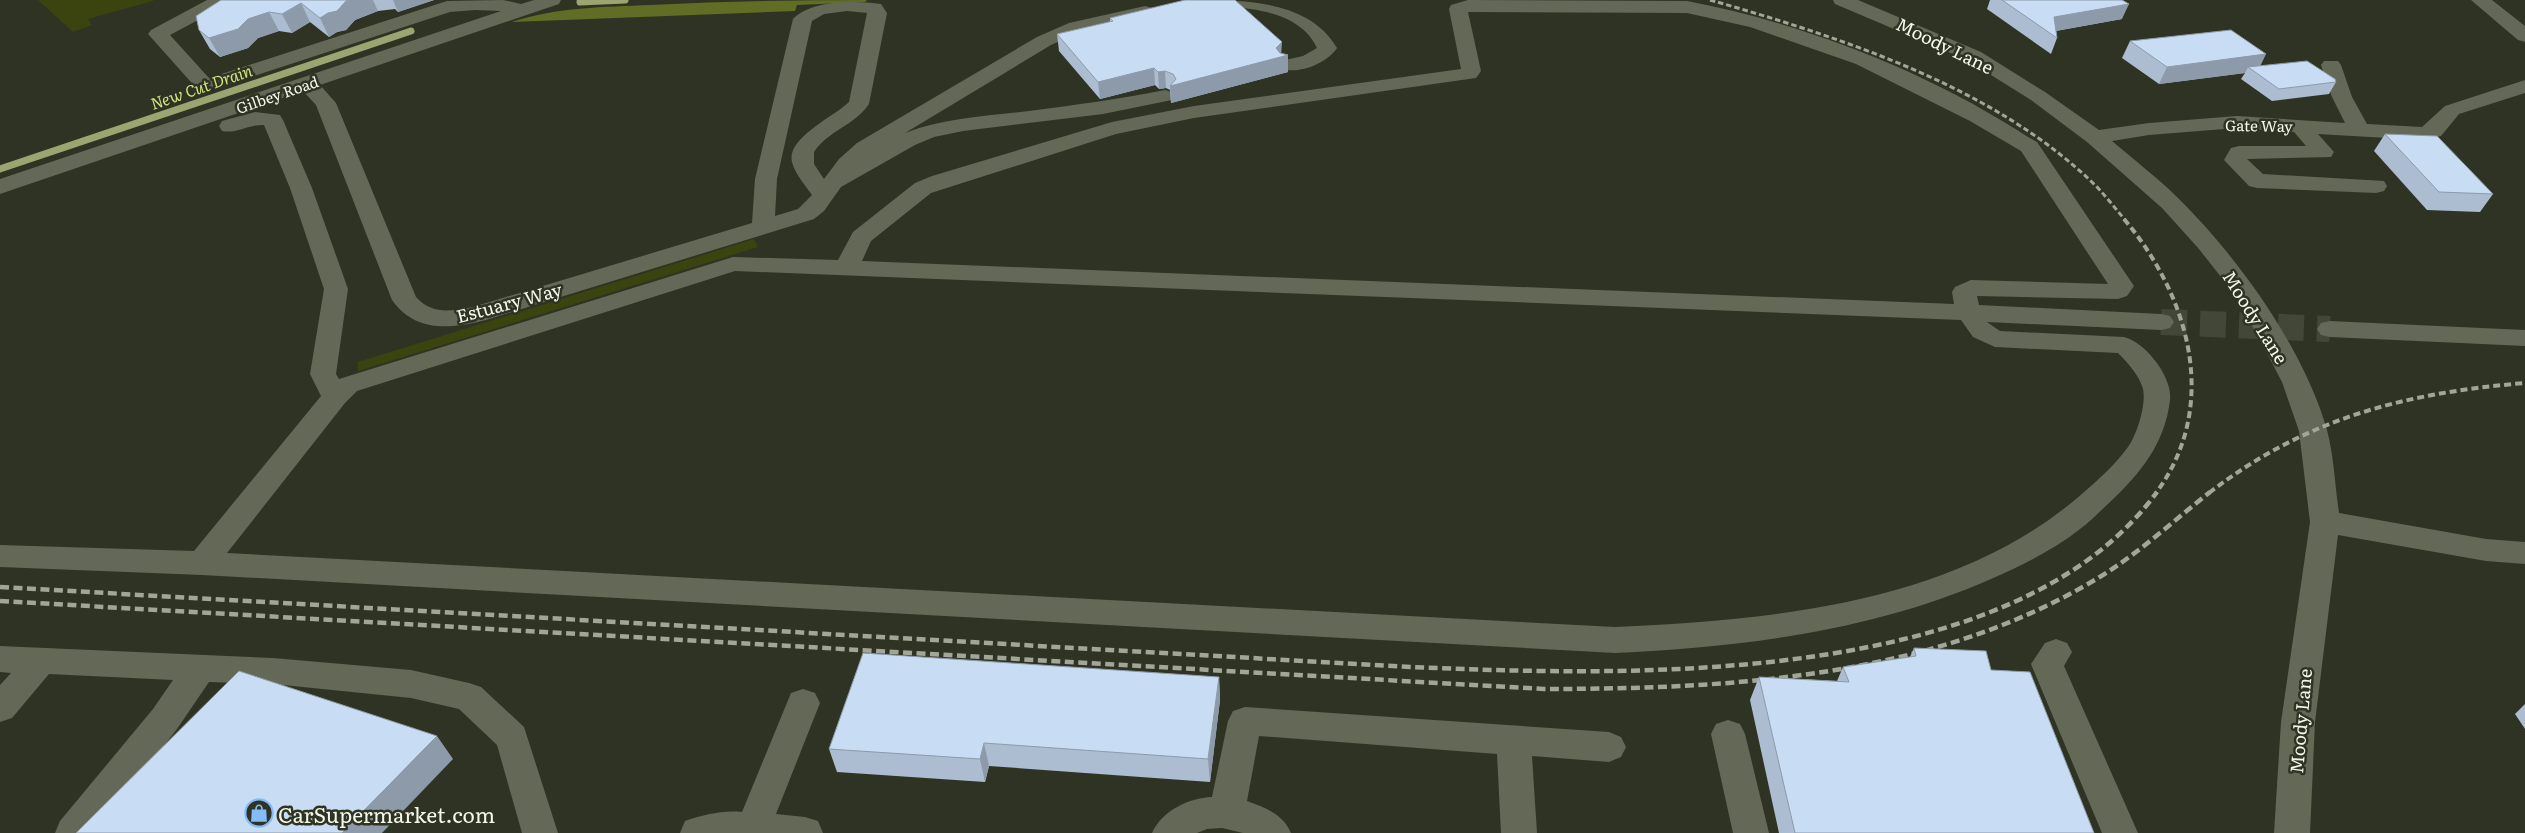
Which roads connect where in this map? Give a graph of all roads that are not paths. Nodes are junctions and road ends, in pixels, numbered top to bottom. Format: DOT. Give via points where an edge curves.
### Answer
graph roads {
  1 [pos="221,0"];
  2 [pos="552,0"];
  3 [pos="1842,0"];
  4 [pos="2480,0"];
  5 [pos="443,3"];
  6 [pos="522,10"];
  7 [pos="2525,36"];
  8 [pos="2331,65"];
  9 [pos="1288,66"];
  10 [pos="307,84"];
  11 [pos="2525,86"];
  12 [pos="1164,96"];
  13 [pos="2299,125"];
  14 [pos="2360,131"];
  15 [pos="2095,137"];
  16 [pos="0,186"];
  17 [pos="2376,186"];
  18 [pos="828,189"];
  19 [pos="0,206"];
  20 [pos="763,228"];
  21 [pos="847,267"];
  22 [pos="1971,313"];
  23 [pos="2161,322"];
  24 [pos="2330,329"];
  25 [pos="2525,338"];
  26 [pos="335,397"];
  27 [pos="2325,522"];
  28 [pos="2525,553"];
  29 [pos="0,556"];
  30 [pos="202,563"];
  31 [pos="2056,652"];
  32 [pos="0,659"];
  33 [pos="42,660"];
  34 [pos="200,668"];
  35 [pos="803,702"];
  36 [pos="0,708"];
  37 [pos="1728,734"];
  38 [pos="1514,741"];
  39 [pos="1608,748"];
  40 [pos="1227,812"];
  41 [pos="752,828"];
  42 [pos="73,833"];
  43 [pos="540,833"];
  44 [pos="698,833"];
  45 [pos="805,833"];
  46 [pos="1170,833"];
  47 [pos="1273,833"];
  48 [pos="1518,833"];
  49 [pos="1751,833"];
  50 [pos="2120,833"];
  51 [pos="2292,833"];
  1 -- 5 [label="street" via="158,34 205,86"];
  2 -- 6 [label="street, Gilbey Road"];
  3 -- 15 [label="street, Moody Lane" via="1974,56"];
  4 -- 7 [label="street"];
  5 -- 6 [label="street" via="502,4"];
  6 -- 10 [label="street, Gilbey Road"];
  8 -- 14 [label="street" via="2342,97"];
  9 -- 18 [label="street" via="1323,54 1327,48 1326,41 1314,27 1297,16 1255,3 1206,1 1076,27 1044,41 865,148 847,164"];
  10 -- 16 [label="street, Gilbey Road"];
  10 -- 20 [label="street, Estuary Way" via="326,102 405,300 413,311 431,318 455,319 477,314"];
  11 -- 14 [label="street, Gate Way" via="2496,95 2473,124 2428,132"];
  12 -- 18 [label="street" via="1103,108 928,132 907,140"];
  13 -- 14 [label="street, Gate Way"];
  13 -- 15 [label="street, Gate Way" via="2237,122"];
  13 -- 17 [label="street" via="2323,152 2239,153 2235,160 2257,181"];
  15 -- 27 [label="street, Moody Lane" via="2170,203 2207,244 2242,288 2270,334 2295,382 2313,431"];
  18 -- 20 [label="street, Estuary Way" via="806,214"];
  18 -- 20 [label="street" via="802,159 802,149 851,114 859,104 877,12 874,8 830,8 817,10 803,18 766,179"];
  19 -- 26 [label="street" via="241,122 255,118 272,120 301,188 336,289 323,374"];
  21 -- 22 [label="street"];
  21 -- 22 [label="street" via="861,237 876,224 923,188 958,175 1119,126 1194,112 1469,74 1458,9 1468,6 1687,7 1714,11 1792,34 1869,63 1935,93 2028,147 2122,286 2118,291 2108,292 1971,288 1964,292 1964,299"];
  21 -- 26 [label="street" via="733,264 361,379"];
  22 -- 23 [label="street"];
  22 -- 30 [label="street" via="1980,330 1995,338 2124,345 2132,350 2157,389 2154,425 2134,461 2100,497 2045,538 1975,574 1887,605 1778,626 1680,639 1614,640"];
  24 -- 25 [label="street"];
  26 -- 30 [label="street"];
  27 -- 28 [label="street" via="2468,548"];
  27 -- 51 [label="street, Moody Lane" via="2298,722"];
  29 -- 30 [label="street"];
  31 -- 50 [label="street" via="2047,664"];
  32 -- 33 [label="street"];
  33 -- 34 [label="street"];
  33 -- 36 [label="street"];
  34 -- 42 [label="street" via="165,719"];
  34 -- 43 [label="street" via="273,671 411,684 469,697 512,738"];
  35 -- 41 [label="street"];
  37 -- 49 [label="street"];
  38 -- 39 [label="street"];
  38 -- 40 [label="street" via="1245,721"];
  38 -- 48 [label="street"];
  40 -- 46 [label="street" via="1207,813 1188,819"];
  40 -- 47 [label="street" via="1246,816"];
  41 -- 44 [label="street" via="728,827"];
  41 -- 45 [label="street"];
}
